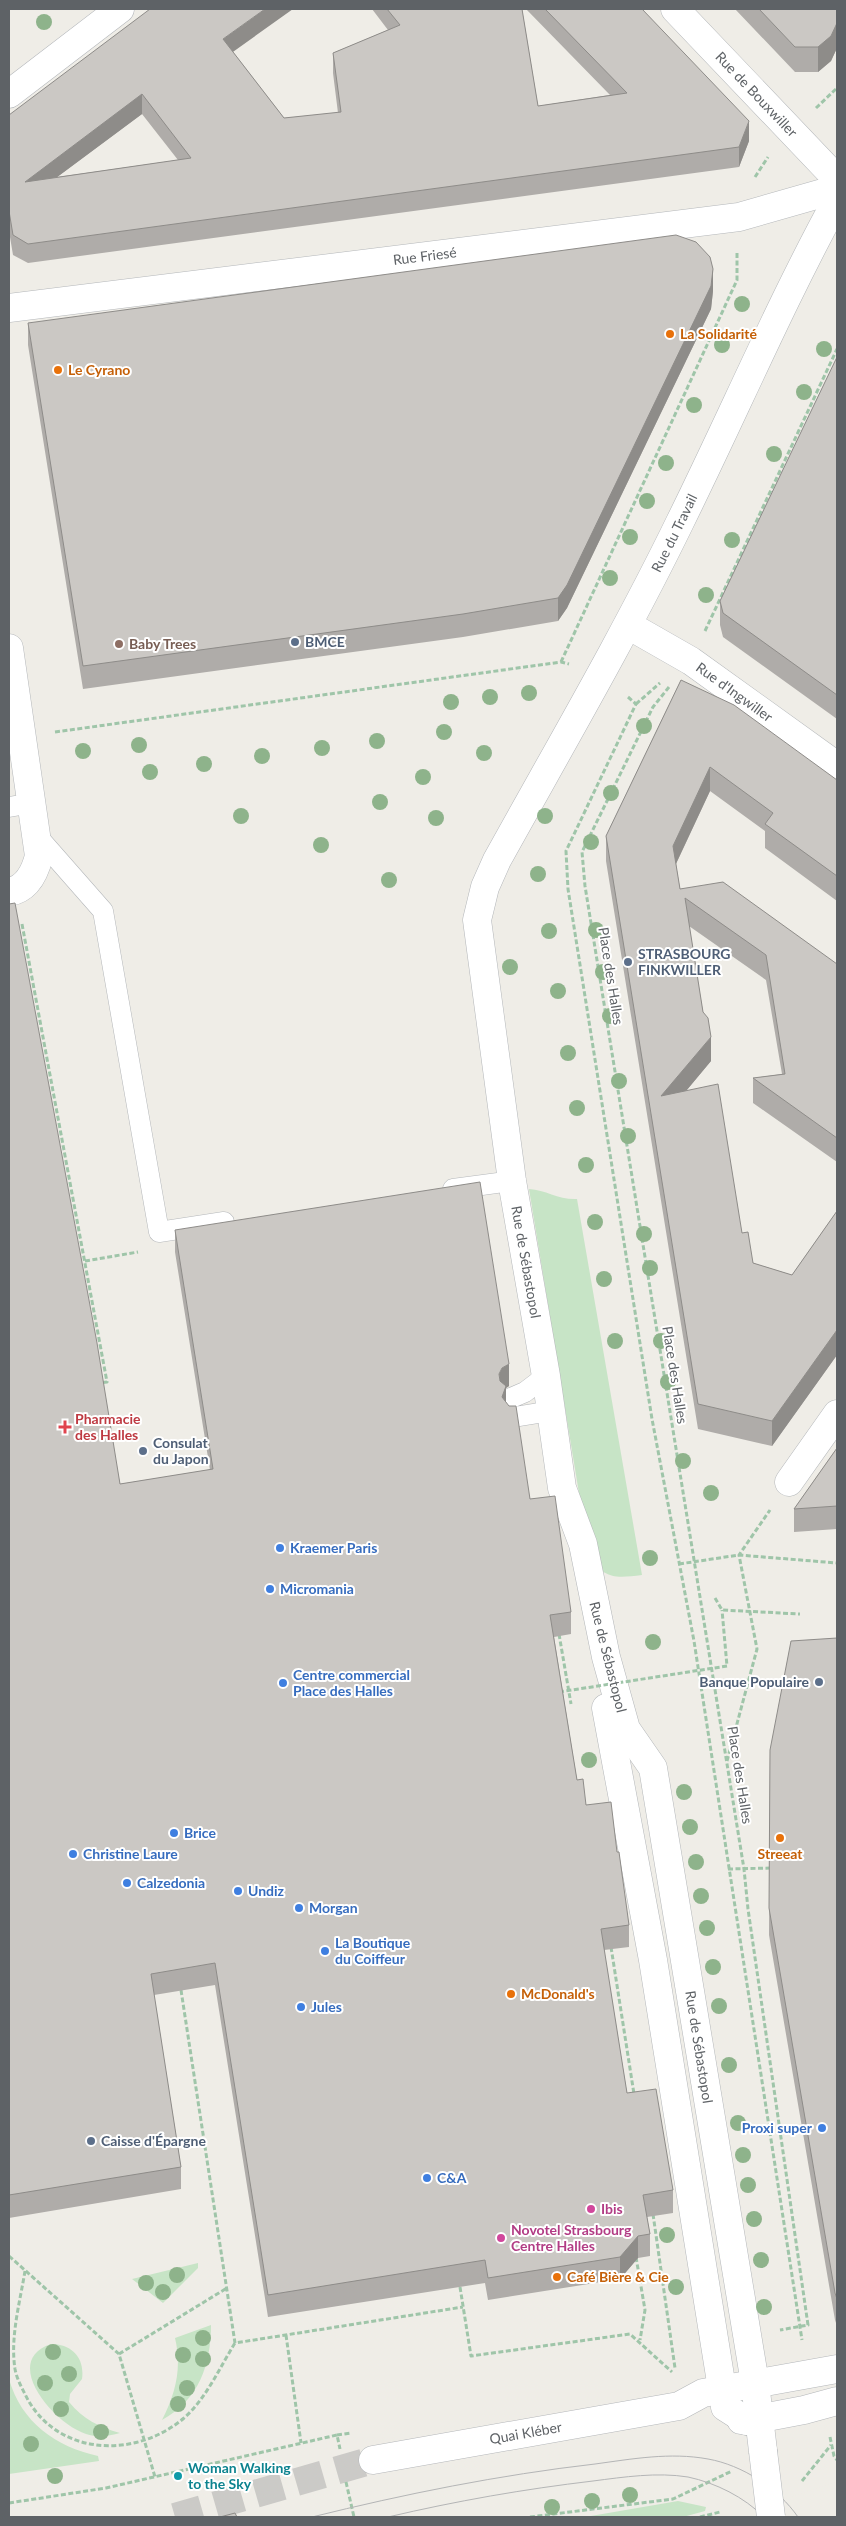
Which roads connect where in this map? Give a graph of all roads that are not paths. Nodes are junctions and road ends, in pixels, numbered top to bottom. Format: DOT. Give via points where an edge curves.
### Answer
graph roads {
  1 [pos="120,9"];
  2 [pos="675,9"];
  3 [pos="9,94"];
  4 [pos="837,179"];
  5 [pos="837,189"];
  6 [pos="837,200"];
  7 [pos="9,308"];
  8 [pos="628,625"];
  9 [pos="9,648"];
  10 [pos="18,751"];
  11 [pos="837,766"];
  12 [pos="21,805"];
  13 [pos="38,837"];
  14 [pos="497,860"];
  15 [pos="12,892"];
  16 [pos="512,1181"];
  17 [pos="435,1192"];
  18 [pos="243,1219"];
  19 [pos="546,1376"];
  20 [pos="551,1411"];
  21 [pos="837,1414"];
  22 [pos="789,1482"];
  23 [pos="562,1488"];
  24 [pos="837,2369"];
  25 [pos="714,2383"];
  26 [pos="755,2383"];
  27 [pos="837,2401"];
  28 [pos="679,2406"];
  29 [pos="753,2420"];
  30 [pos="373,2460"];
  31 [pos="771,2517"];
  1 -- 3 [label="street"];
  2 -- 4 [label="street, Rue de Bouxwiller"];
  5 -- 7 [label="street, Rue Friesé" via="738,217"];
  6 -- 8 [label="street, Rue du Travail" via="807,254 680,523"];
  8 -- 11 [label="street, Rue d'Ingwiller" via="691,661"];
  8 -- 14 [label="street, Rue du Travail"];
  9 -- 10 [label="street"];
  10 -- 12 [label="street"];
  12 -- 13 [label="street"];
  13 -- 15 [label="street" via="40,856 37,865 30,879"];
  13 -- 18 [label="lane" via="103,911 159,1232"];
  14 -- 16 [label="street, Rue de Sébastopol" via="485,887 477,920"];
  16 -- 17 [label="lane"];
  16 -- 19 [label="street, Rue de Sébastopol"];
  19 -- 20 [label="street, Rue de Sébastopol"];
  19 -- 20 [label="lane" via="525,1392 513,1408"];
  20 -- 23 [label="street, Rue de Sébastopol"];
  21 -- 22 [label="street"];
  23 -- 25 [label="street" via="653,1960"];
  23 -- 26 [label="street, Rue de Sébastopol" via="583,1544 606,1657 626,1729 654,1768"];
  24 -- 26 [label="street, Quai Kléber"];
  25 -- 26 [label="street, Quai Kléber"];
  25 -- 28 [label="street, Quai Kléber"];
  25 -- 29 [label="street" via="725,2407"];
  26 -- 29 [label="street, Rue de Sébastopol"];
  27 -- 29 [label="street, Quai Kléber"];
  28 -- 29 [label="street, Quai Kléber"];
  28 -- 30 [label="street, Quai Kléber"];
  29 -- 31 [label="street, Rue de Sébastopol, bridge" via="763,2451"];
}
